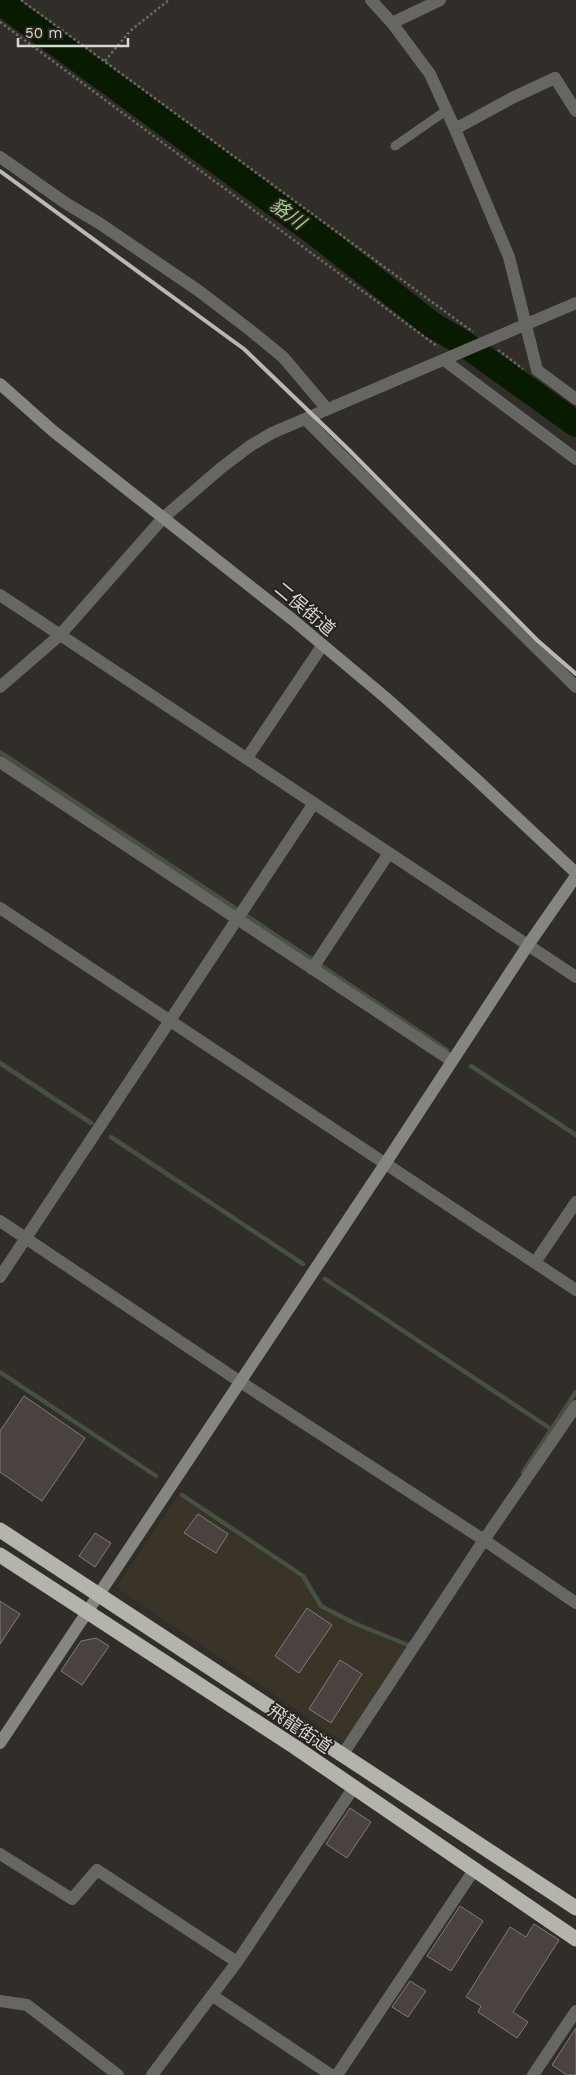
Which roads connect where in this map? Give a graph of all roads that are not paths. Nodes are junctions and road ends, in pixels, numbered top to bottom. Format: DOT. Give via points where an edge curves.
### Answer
graph roads {
  1 [pos="371,0"];
  2 [pos="440,0"];
  3 [pos="392,23"];
  4 [pos="447,110"];
  5 [pos="576,110"];
  6 [pos="456,129"];
  7 [pos="395,146"];
  8 [pos="0,157"];
  9 [pos="576,303"];
  10 [pos="526,324"];
  11 [pos="451,357"];
  12 [pos="0,384"];
  13 [pos="576,399"];
  14 [pos="327,409"];
  15 [pos="306,420"];
  16 [pos="576,460"];
  17 [pos="163,518"];
  18 [pos="0,595"];
  19 [pos="60,635"];
  20 [pos="322,646"];
  21 [pos="576,687"];
  22 [pos="0,688"];
  23 [pos="247,758"];
  24 [pos="0,762"];
  25 [pos="314,803"];
  26 [pos="389,853"];
  27 [pos="576,874"];
  28 [pos="0,908"];
  29 [pos="237,920"];
  30 [pos="528,945"];
  31 [pos="312,968"];
  32 [pos="576,977"];
  33 [pos="170,1022"];
  34 [pos="452,1061"];
  35 [pos="385,1164"];
  36 [pos="576,1202"];
  37 [pos="0,1221"];
  38 [pos="26,1238"];
  39 [pos="536,1261"];
  40 [pos="0,1277"];
  41 [pos="576,1290"];
  42 [pos="239,1381"];
  43 [pos="576,1406"];
  44 [pos="0,1530"];
  45 [pos="484,1540"];
  46 [pos="0,1555"];
  47 [pos="98,1595"];
  48 [pos="576,1603"];
  49 [pos="87,1612"];
  50 [pos="0,1743"];
  51 [pos="342,1754"];
  52 [pos="354,1787"];
  53 [pos="0,1854"];
  54 [pos="474,1870"];
  55 [pos="576,1908"];
  56 [pos="576,1939"];
  57 [pos="237,1962"];
  58 [pos="213,1996"];
  59 [pos="0,2001"];
  60 [pos="576,2011"];
  61 [pos="118,2075"];
  62 [pos="152,2075"];
  63 [pos="331,2075"];
  64 [pos="337,2075"];
  65 [pos="533,2075"];
  1 -- 3 [label="street"];
  2 -- 3 [label="street"];
  3 -- 4 [label="street" via="430,74"];
  4 -- 6 [label="street"];
  4 -- 7 [label="lane"];
  5 -- 6 [label="street" via="555,78"];
  6 -- 10 [label="street" via="508,257"];
  8 -- 14 [label="street" via="199,291 257,335 283,357"];
  9 -- 10 [label="street"];
  10 -- 11 [label="street"];
  10 -- 13 [label="street" via="537,370"];
  11 -- 14 [label="street"];
  11 -- 16 [label="street"];
  12 -- 17 [label="street, 二俣街道" via="53,431"];
  14 -- 15 [label="street"];
  15 -- 17 [label="street" via="272,433 250,446"];
  15 -- 21 [label="street"];
  17 -- 19 [label="street"];
  17 -- 20 [label="street, 二俣街道"];
  18 -- 19 [label="street"];
  19 -- 22 [label="street"];
  19 -- 23 [label="street"];
  20 -- 23 [label="street"];
  20 -- 27 [label="street, 二俣街道" via="421,729"];
  23 -- 25 [label="street"];
  24 -- 29 [label="street"];
  25 -- 26 [label="street"];
  25 -- 29 [label="street"];
  26 -- 30 [label="street"];
  26 -- 31 [label="street"];
  27 -- 30 [label="street"];
  28 -- 33 [label="street"];
  29 -- 31 [label="street"];
  29 -- 33 [label="street"];
  30 -- 32 [label="street"];
  30 -- 34 [label="street"];
  31 -- 34 [label="street"];
  33 -- 35 [label="street"];
  33 -- 38 [label="street"];
  34 -- 35 [label="street"];
  35 -- 39 [label="street"];
  35 -- 42 [label="street"];
  36 -- 39 [label="street"];
  37 -- 38 [label="street"];
  38 -- 40 [label="street"];
  38 -- 42 [label="street"];
  39 -- 41 [label="street"];
  42 -- 45 [label="street"];
  42 -- 47 [label="street"];
  43 -- 45 [label="street"];
  44 -- 47 [label="highway, 飛龍街道"];
  45 -- 48 [label="street"];
  45 -- 51 [label="street"];
  46 -- 49 [label="highway, 飛龍街道"];
  47 -- 49 [label="street"];
  47 -- 51 [label="highway, 飛龍街道"];
  49 -- 50 [label="street"];
  49 -- 52 [label="highway, 飛龍街道"];
  51 -- 55 [label="highway, 飛龍街道"];
  52 -- 54 [label="highway, 飛龍街道"];
  52 -- 57 [label="street"];
  53 -- 57 [label="street" via="72,1899 97,1870"];
  54 -- 56 [label="highway, 飛龍街道"];
  54 -- 64 [label="street"];
  57 -- 58 [label="street"];
  58 -- 62 [label="street"];
  58 -- 63 [label="street"];
  59 -- 61 [label="street" via="27,2005"];
  60 -- 65 [label="street"];
}
